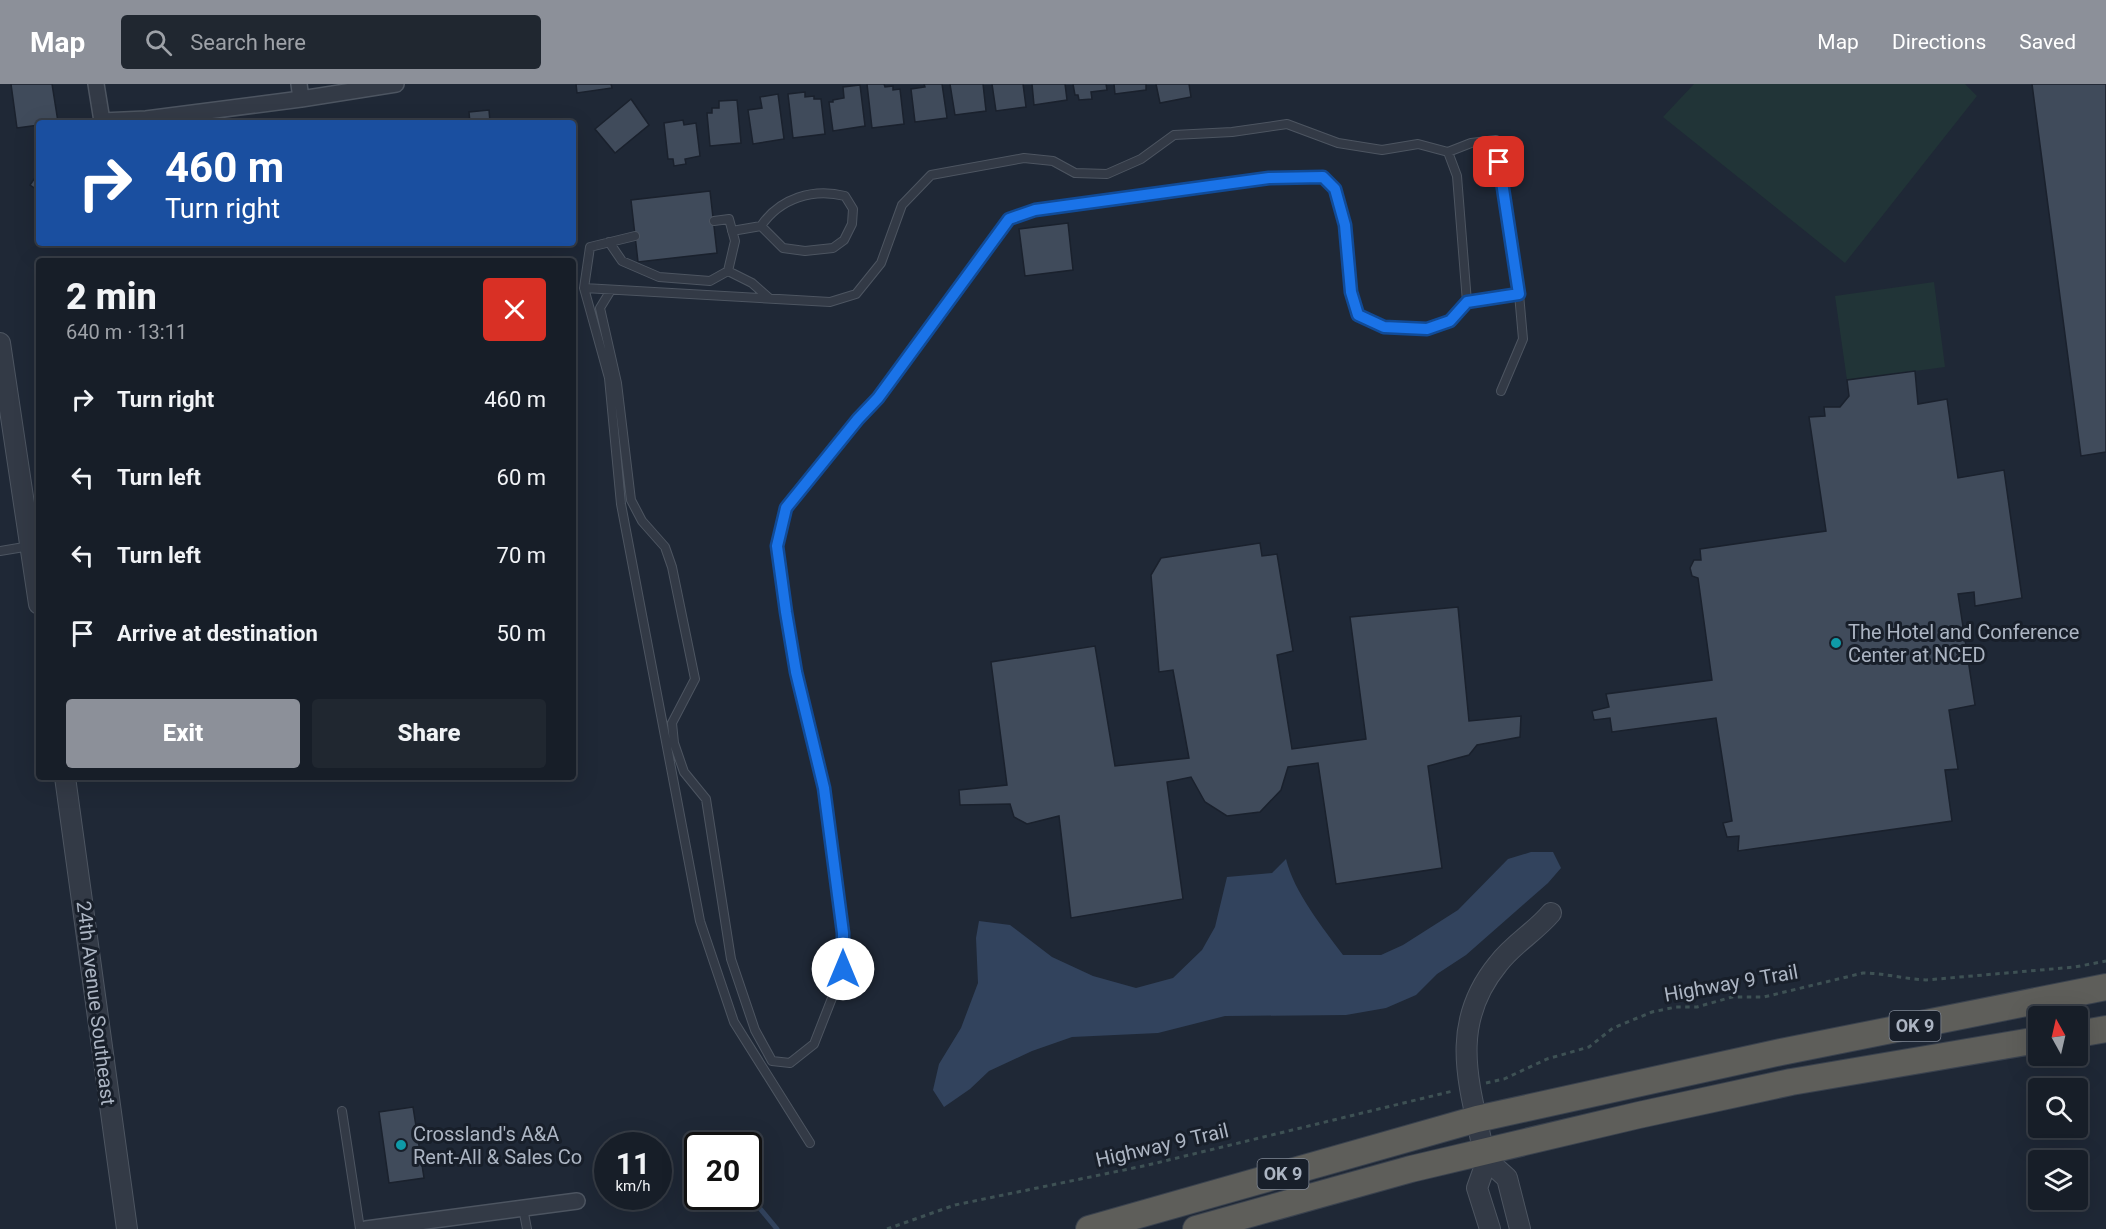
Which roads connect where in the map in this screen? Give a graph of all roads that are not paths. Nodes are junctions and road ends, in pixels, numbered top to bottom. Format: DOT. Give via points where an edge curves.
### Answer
graph roads {
  1 [pos="96,84"];
  2 [pos="396,84"];
  3 [pos="300,92"];
  4 [pos="102,120"];
  5 [pos="131,120"];
  6 [pos="1448,152"];
  7 [pos="714,222"];
  8 [pos="761,226"];
  9 [pos="732,231"];
  10 [pos="636,236"];
  11 [pos="609,242"];
  12 [pos="729,271"];
  13 [pos="584,288"];
  14 [pos="611,290"];
  15 [pos="1519,294"];
  16 [pos="770,299"];
  17 [pos="1467,302"];
  18 [pos="0,343"];
  19 [pos="1501,391"];
  20 [pos="30,546"];
  21 [pos="0,551"];
  22 [pos="36,585"];
  23 [pos="65,780"];
  24 [pos="1551,913"];
  25 [pos="2106,987"];
  26 [pos="2106,1029"];
  27 [pos="2088,1032"];
  28 [pos="2028,1043"];
  29 [pos="342,1111"];
  30 [pos="1477,1119"];
  31 [pos="810,1143"];
  32 [pos="1486,1156"];
  33 [pos="577,1201"];
  34 [pos="523,1208"];
  35 [pos="127,1229"];
  36 [pos="360,1229"];
  37 [pos="366,1229"];
  38 [pos="527,1229"];
  39 [pos="1089,1229"];
  40 [pos="1196,1229"];
  41 [pos="1490,1229"];
  42 [pos="1520,1229"];
  1 -- 4 [label="street"];
  2 -- 3 [label="street"];
  3 -- 5 [label="street"];
  6 -- 15 [label="lane" via="1471,143 1496,140"];
  6 -- 16 [label="lane" via="1418,144 1382,150 1338,143 1287,124 1174,135 1141,159 1107,174 1075,173 1053,161 1024,158 931,175 902,205 881,263 856,294 830,302"];
  6 -- 17 [label="lane" via="1457,176"];
  7 -- 9 [label="lane" via="729,219"];
  8 -- 8 [label="lane" via="783,248 833,248 844,240 852,224 853,210 845,196 830,192 808,194 769,213"];
  8 -- 9 [label="lane"];
  9 -- 12 [label="lane" via="735,241"];
  10 -- 11 [label="lane"];
  11 -- 12 [label="lane" via="622,261 659,278 710,281"];
  11 -- 13 [label="lane" via="590,247"];
  12 -- 16 [label="lane" via="752,283"];
  13 -- 14 [label="lane"];
  13 -- 31 [label="lane" via="609,378 621,504 700,921 734,1022"];
  14 -- 16 [label="lane"];
  14 -- 17 [label="lane" via="600,308 617,382 631,500 642,521 665,547 695,679 672,723 674,743 684,772 706,800 730,959 755,1030 772,1061 790,1063 814,1044 843,969 843,933 824,788 796,672 777,546 786,508 878,398 1009,219 1035,210 1269,178 1323,177 1335,189 1345,225 1351,292 1358,315 1384,327 1427,329 1450,321"];
  15 -- 17 [label="lane"];
  15 -- 19 [label="lane" via="1523,339"];
  18 -- 20 [label="street"];
  20 -- 21 [label="lane"];
  20 -- 22 [label="street"];
  23 -- 35 [label="street, 24th Avenue Southeast"];
  24 -- 30 [label="street" via="1498,963 1473,1006 1466,1035 1466,1069"];
  25 -- 30 [label="highway, OK 9" via="1781,1052"];
  26 -- 27 [label="highway"];
  28 -- 32 [label="highway, OK 9" via="1761,1088"];
  29 -- 36 [label="lane"];
  30 -- 32 [label="street"];
  30 -- 39 [label="highway, OK 9"];
  32 -- 40 [label="highway, OK 9" via="1411,1169"];
  32 -- 41 [label="street" via="1477,1188"];
  32 -- 42 [label="street" via="1507,1179"];
  33 -- 34 [label="street"];
  34 -- 37 [label="street"];
  34 -- 38 [label="lane"];
}
